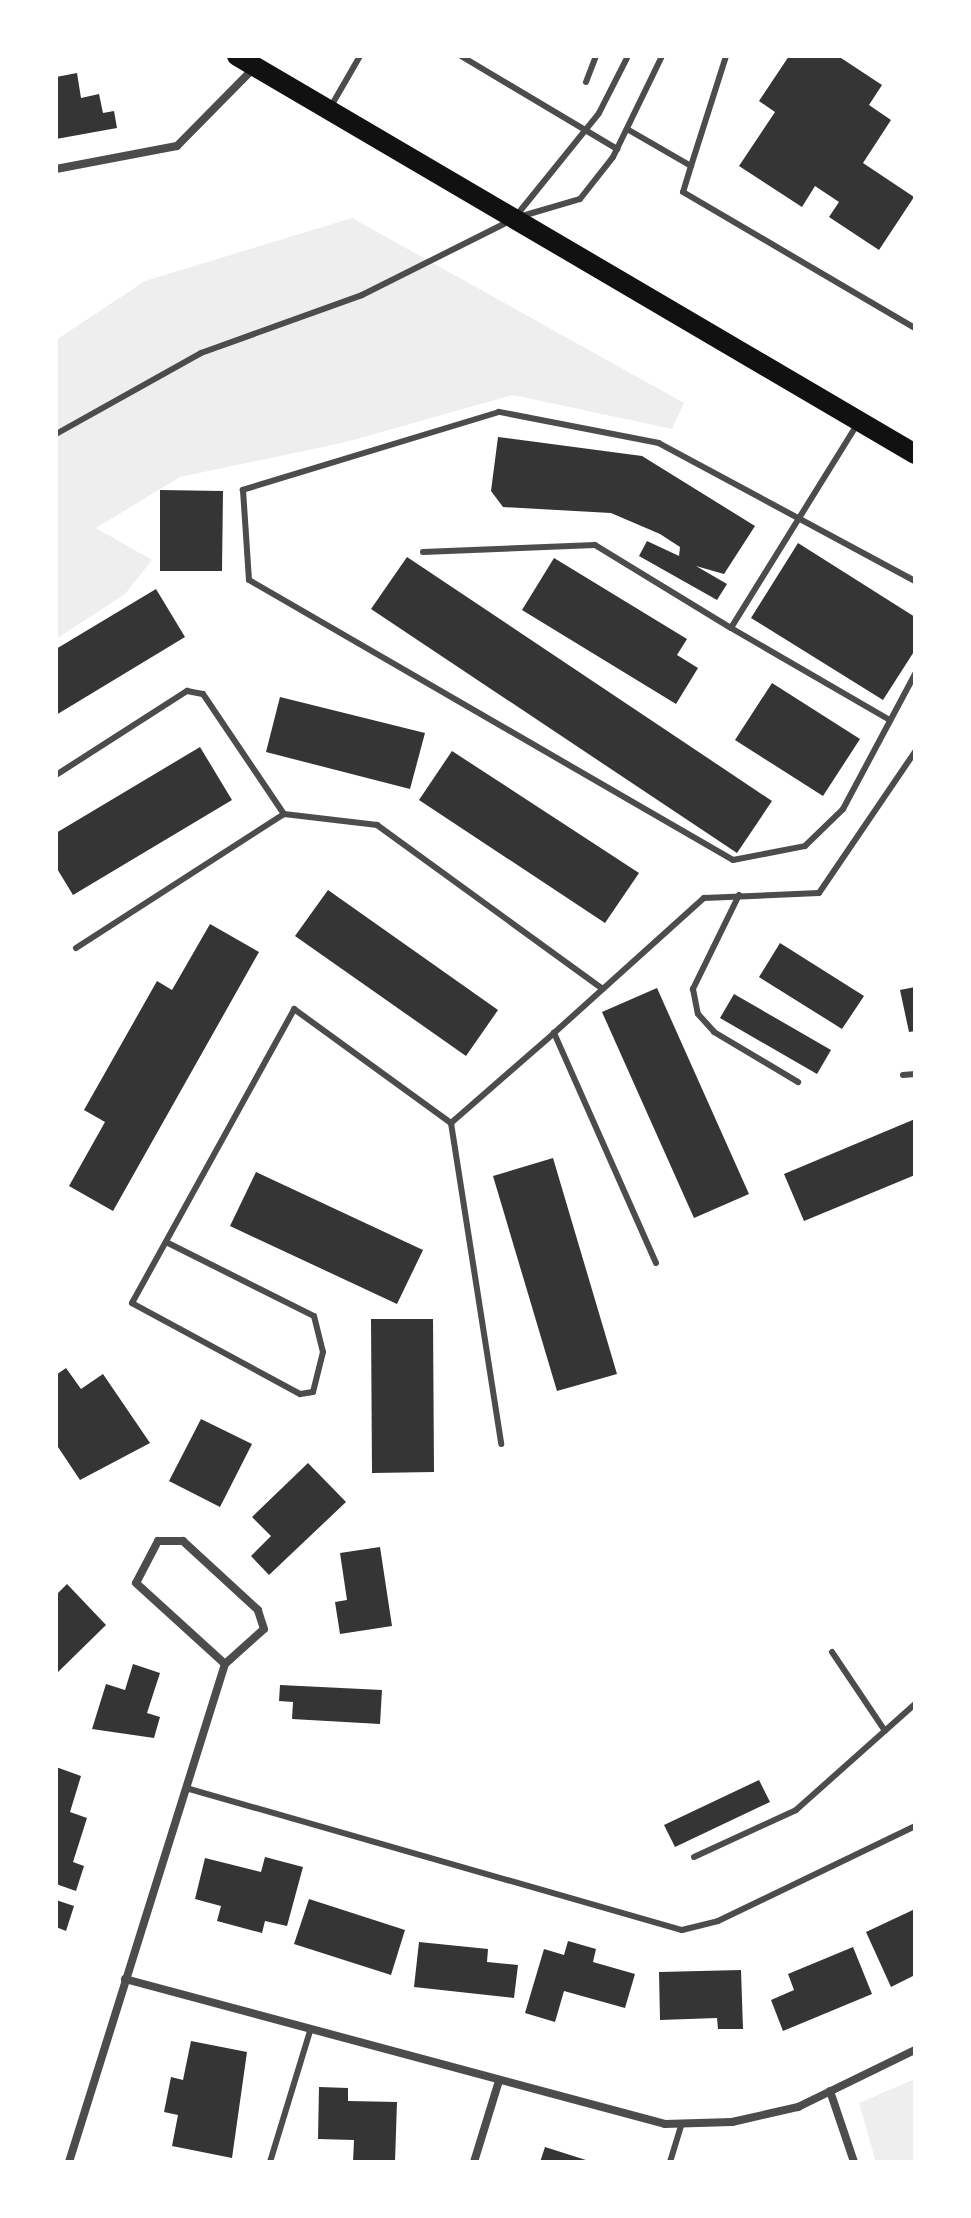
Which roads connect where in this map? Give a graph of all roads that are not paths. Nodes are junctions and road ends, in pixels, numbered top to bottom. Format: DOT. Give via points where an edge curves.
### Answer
graph roads {
  1 [pos="237,56"];
  2 [pos="360,56"];
  3 [pos="461,56"];
  4 [pos="596,56"];
  5 [pos="628,56"];
  6 [pos="662,56"];
  7 [pos="726,56"];
  8 [pos="255,67"];
  9 [pos="586,82"];
  10 [pos="328,110"];
  11 [pos="627,129"];
  12 [pos="585,131"];
  13 [pos="617,149"];
  14 [pos="691,166"];
  15 [pos="56,169"];
  16 [pos="514,219"];
  17 [pos="915,328"];
  18 [pos="859,421"];
  19 [pos="56,434"];
  20 [pos="913,447"];
  21 [pos="800,517"];
  22 [pos="423,552"];
  23 [pos="915,581"];
  24 [pos="731,628"];
  25 [pos="915,674"];
  26 [pos="890,720"];
  27 [pos="915,752"];
  28 [pos="56,775"];
  29 [pos="284,814"];
  30 [pos="739,895"];
  31 [pos="76,948"];
  32 [pos="603,989"];
  33 [pos="554,1033"];
  34 [pos="915,1074"];
  35 [pos="903,1075"];
  36 [pos="798,1082"];
  37 [pos="451,1123"];
  38 [pos="166,1242"];
  39 [pos="656,1263"];
  40 [pos="501,1444"];
  41 [pos="832,1652"];
  42 [pos="225,1664"];
  43 [pos="915,1704"];
  44 [pos="885,1731"];
  45 [pos="186,1788"];
  46 [pos="915,1826"];
  47 [pos="694,1857"];
  48 [pos="125,1979"];
  49 [pos="310,2031"];
  50 [pos="915,2050"];
  51 [pos="498,2084"];
  52 [pos="830,2091"];
  53 [pos="681,2125"];
  54 [pos="69,2162"];
  55 [pos="270,2162"];
  56 [pos="474,2162"];
  57 [pos="670,2162"];
  58 [pos="854,2162"];
  1 -- 8 [label="main road"];
  2 -- 10 [label="lane"];
  3 -- 12 [label="lane"];
  4 -- 9 [label="lane"];
  5 -- 12 [label="lane"];
  6 -- 11 [label="lane"];
  7 -- 14 [label="lane"];
  8 -- 10 [label="main road"];
  8 -- 15 [label="street" via="177,146"];
  10 -- 16 [label="main road"];
  11 -- 13 [label="lane"];
  11 -- 14 [label="lane"];
  12 -- 13 [label="lane"];
  12 -- 16 [label="lane"];
  13 -- 16 [label="lane" via="580,199"];
  14 -- 17 [label="lane" via="683,192"];
  16 -- 18 [label="main road"];
  16 -- 19 [label="lane" via="362,295 201,353"];
  18 -- 20 [label="main road"];
  18 -- 21 [label="lane"];
  21 -- 23 [label="lane"];
  21 -- 24 [label="lane"];
  21 -- 26 [label="lane" via="659,443 499,412 255,482 243,490 242,562 249,580 733,860 805,846 843,809"];
  22 -- 24 [label="lane" via="595,545"];
  24 -- 26 [label="lane"];
  25 -- 26 [label="lane"];
  27 -- 30 [label="lane" via="819,893"];
  28 -- 29 [label="lane" via="187,691 203,694"];
  29 -- 31 [label="lane"];
  29 -- 32 [label="lane" via="377,825"];
  30 -- 32 [label="lane" via="704,898"];
  30 -- 36 [label="lane" via="693,989 698,1014 714,1032"];
  32 -- 33 [label="lane"];
  33 -- 37 [label="lane"];
  33 -- 39 [label="lane"];
  34 -- 35 [label="lane"];
  37 -- 38 [label="lane" via="294,1009"];
  37 -- 40 [label="lane"];
  38 -- 38 [label="lane" via="132,1303 300,1394 313,1392 323,1352 314,1316"];
  41 -- 44 [label="lane"];
  42 -- 42 [label="street" via="247,1648 264,1620 183,1541 158,1541 136,1583"];
  42 -- 45 [label="street"];
  43 -- 44 [label="lane"];
  44 -- 47 [label="lane" via="796,1810"];
  45 -- 46 [label="lane" via="682,1930 718,1921"];
  45 -- 48 [label="street"];
  48 -- 49 [label="street"];
  48 -- 54 [label="street"];
  49 -- 51 [label="street"];
  49 -- 55 [label="lane"];
  50 -- 52 [label="street"];
  51 -- 53 [label="street"];
  51 -- 56 [label="street"];
  52 -- 53 [label="street" via="765,2116"];
  52 -- 58 [label="street"];
  53 -- 57 [label="lane"];
}
